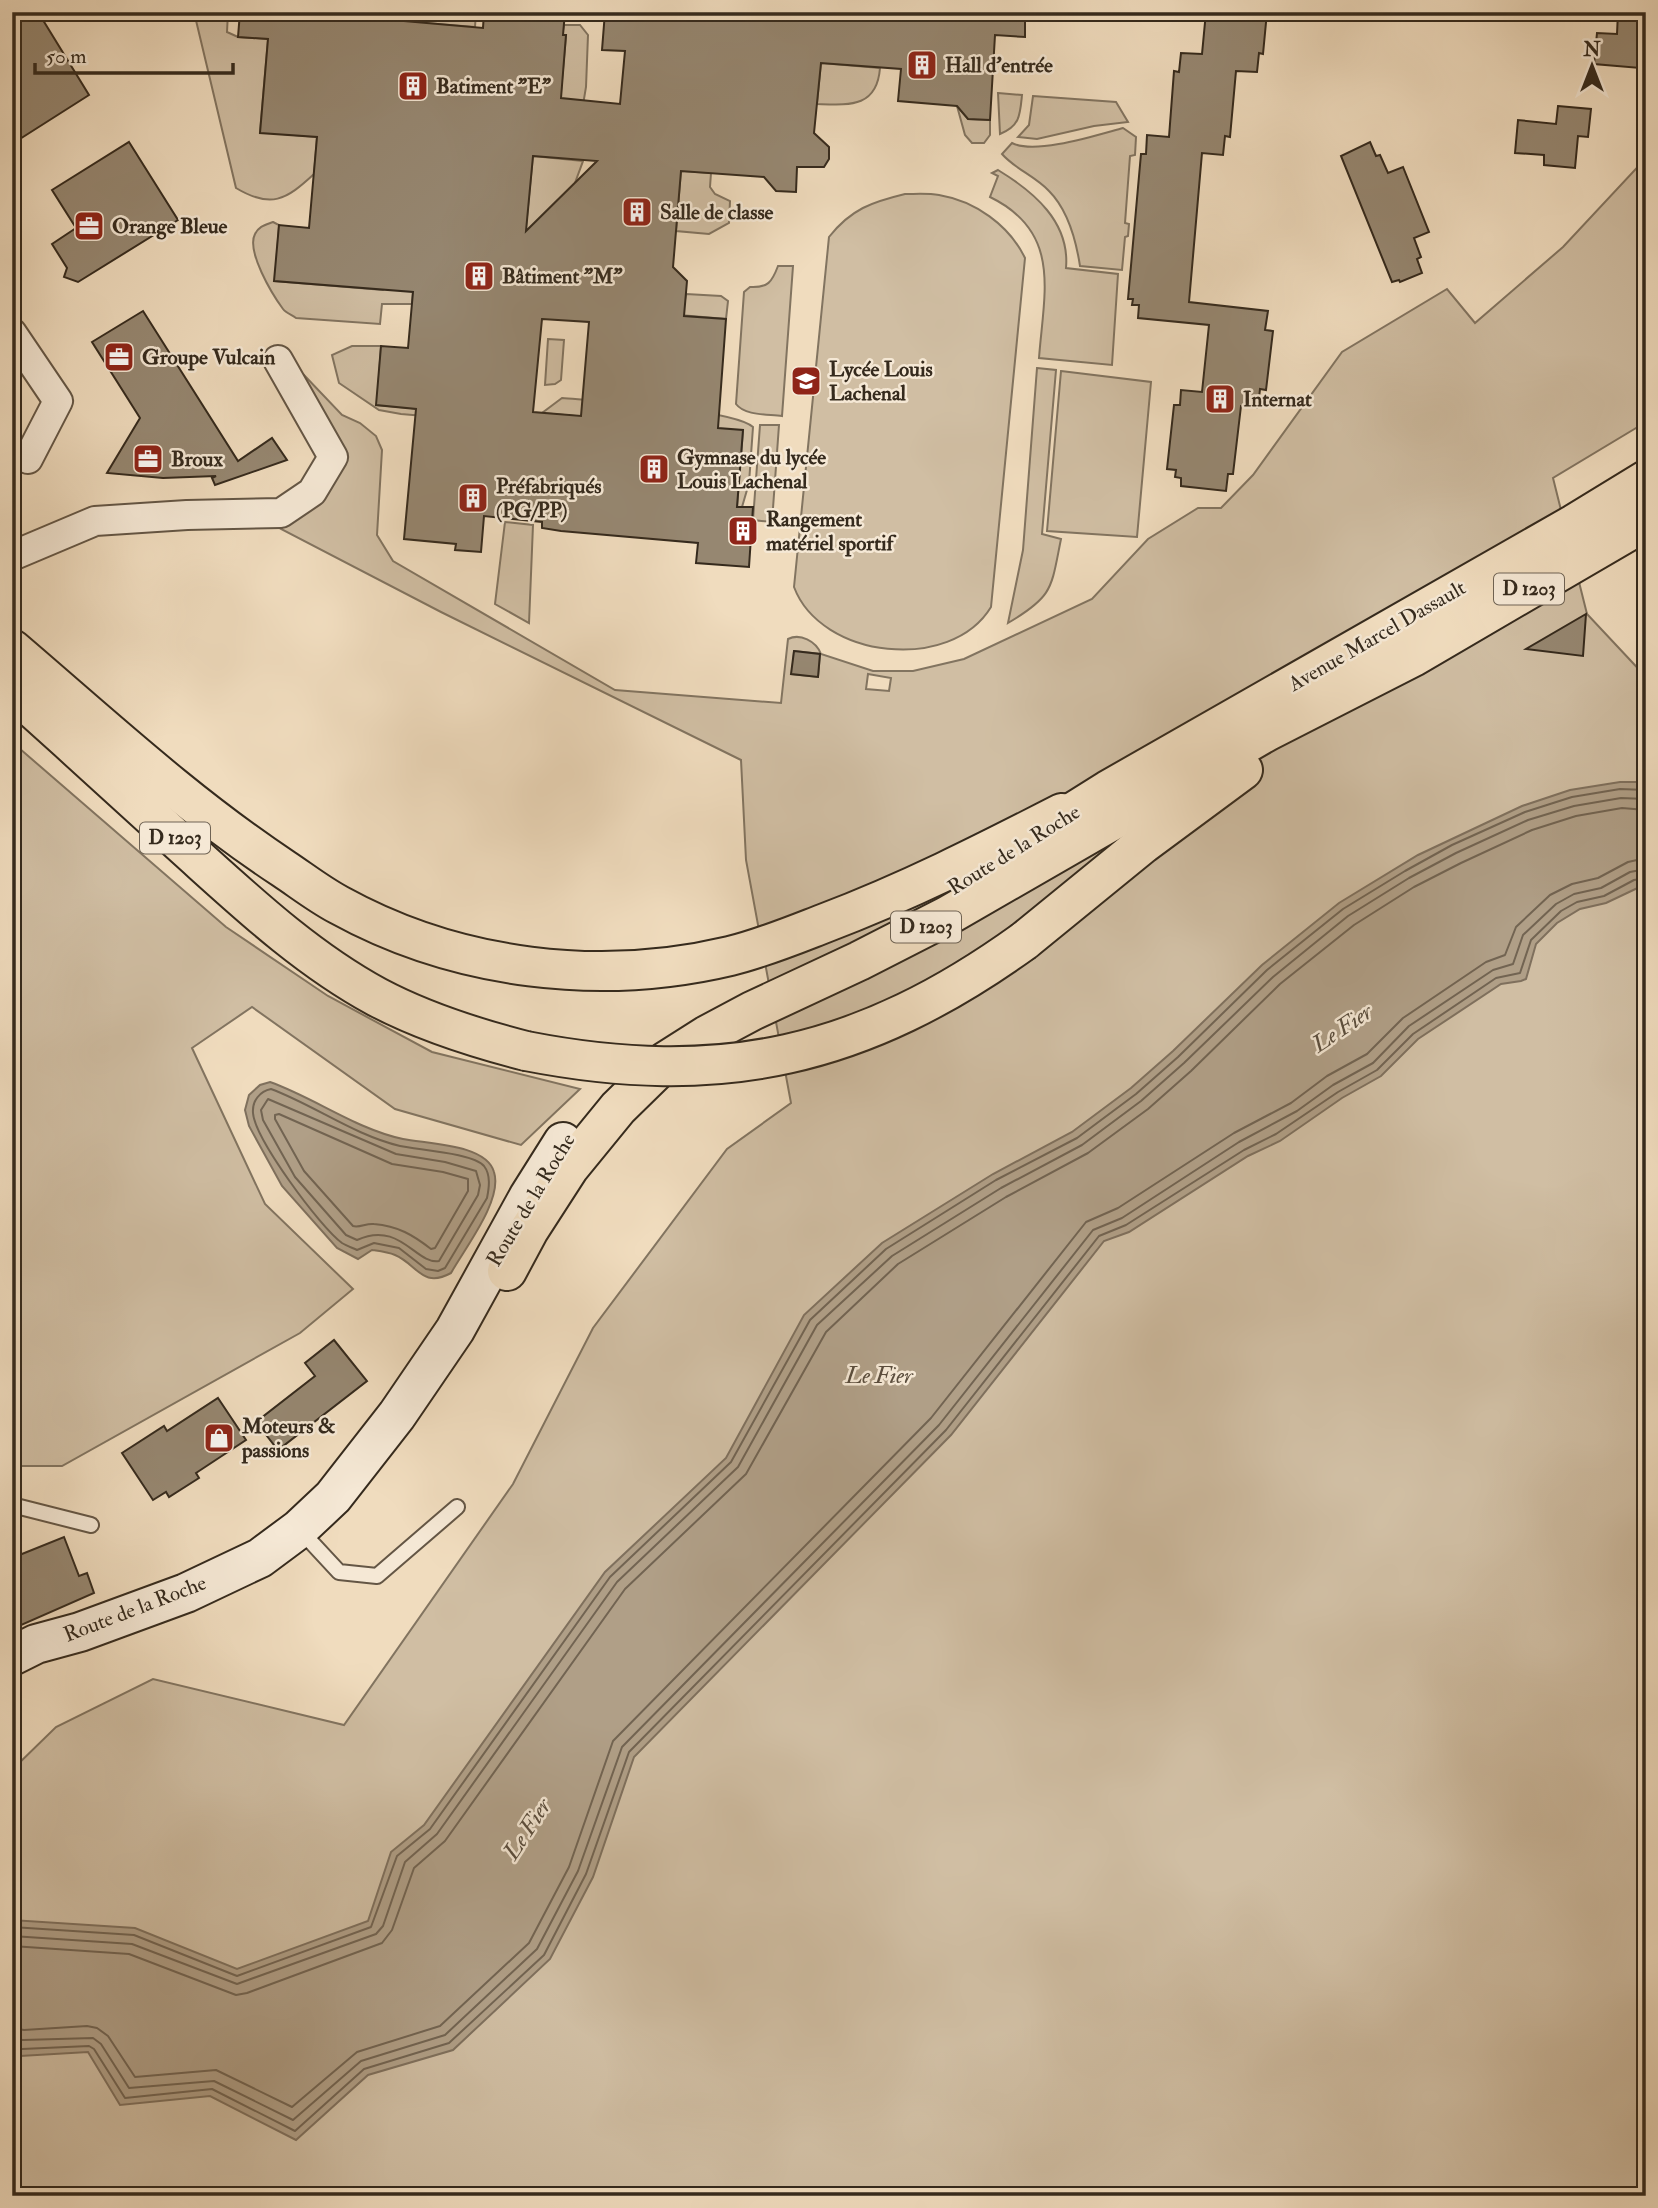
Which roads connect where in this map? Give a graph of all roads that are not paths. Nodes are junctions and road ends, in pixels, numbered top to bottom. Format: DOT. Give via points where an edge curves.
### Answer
graph roads {
  1 [pos="12,333"];
  2 [pos="278,360"];
  3 [pos="28,459"];
  4 [pos="1646,480"];
  5 [pos="1646,521"];
  6 [pos="20,552"];
  7 [pos="12,649"];
  8 [pos="1413,657"];
  9 [pos="12,690"];
  10 [pos="1108,790"];
  11 [pos="563,1142"];
  12 [pos="507,1271"];
  13 [pos="12,1505"];
  14 [pos="457,1507"];
  15 [pos="91,1525"];
  16 [pos="308,1538"];
  17 [pos="12,1656"];
  18 [pos="12,1672"];
  1 -- 3 [label="street" via="58,401"];
  2 -- 6 [label="street" via="334,457 312,492 281,513 95,522"];
  4 -- 10 [label="highway, Avenue Marcel Dassault / D 1203"];
  5 -- 8 [label="highway, Avenue Marcel Dassault / D 1203"];
  7 -- 10 [label="highway, D 1203" via="231,835 338,905 403,935 508,965 584,971 659,969 731,956 887,899"];
  8 -- 9 [label="highway, D 1203, bridge" via="1225,782 979,973 915,1010 868,1030 788,1054 674,1068 597,1063 488,1042 411,1014 377,996 290,938 233,891"];
  8 -- 12 [label="highway, Route de la Roche / D 1203" via="1268,732 947,916 752,1011 666,1061 618,1108 574,1161"];
  10 -- 11 [label="highway, Route de la Roche / D 1203" via="910,914 748,988 695,1019 612,1083"];
  11 -- 16 [label="main road, Route de la Roche / D 1203" via="456,1330"];
  12 -- 16 [label="main road, D 1203" via="416,1424 363,1495"];
  13 -- 15 [label="lane"];
  14 -- 16 [label="lane" via="377,1576 339,1573"];
  16 -- 17 [label="main road, Route de la Roche / D 1203" via="186,1593"];
  16 -- 18 [label="main road, Route de la Roche / D 1203" via="267,1583 196,1616 87,1657"];
}
